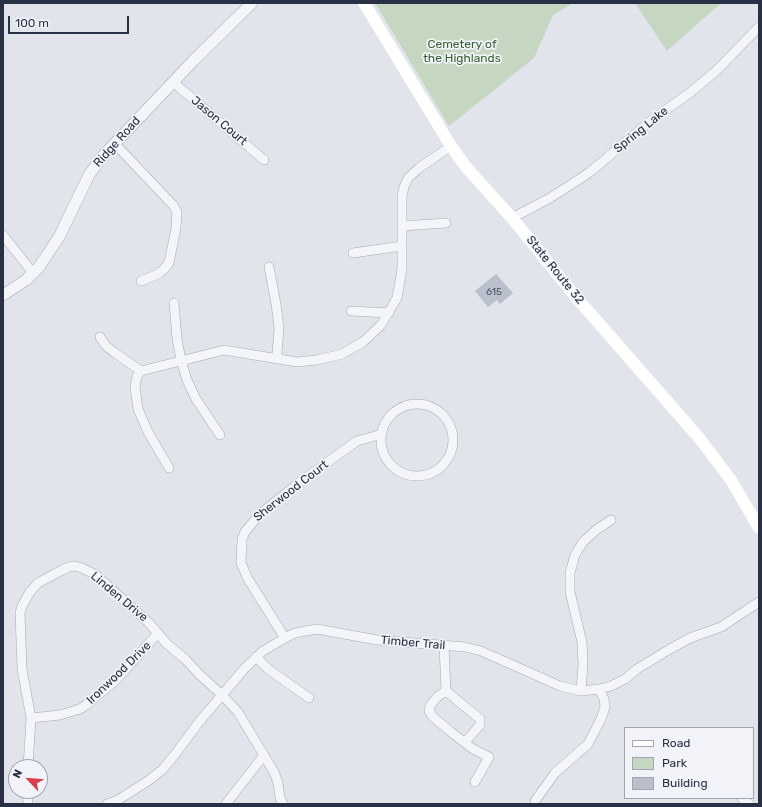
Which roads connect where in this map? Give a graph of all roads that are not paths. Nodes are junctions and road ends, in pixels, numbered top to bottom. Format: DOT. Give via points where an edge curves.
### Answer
graph roads {
  1 [pos="252,3"];
  2 [pos="364,3"];
  3 [pos="759,27"];
  4 [pos="173,82"];
  5 [pos="115,144"];
  6 [pos="450,146"];
  7 [pos="264,160"];
  8 [pos="512,218"];
  9 [pos="446,223"];
  10 [pos="402,226"];
  11 [pos="3,235"];
  12 [pos="402,246"];
  13 [pos="353,253"];
  14 [pos="269,267"];
  15 [pos="33,273"];
  16 [pos="141,281"];
  17 [pos="3,295"];
  18 [pos="174,303"];
  19 [pos="351,310"];
  20 [pos="389,313"];
  21 [pos="100,337"];
  22 [pos="278,359"];
  23 [pos="181,360"];
  24 [pos="141,370"];
  25 [pos="382,434"];
  26 [pos="220,435"];
  27 [pos="169,468"];
  28 [pos="611,520"];
  29 [pos="759,528"];
  30 [pos="759,602"];
  31 [pos="158,634"];
  32 [pos="285,638"];
  33 [pos="444,646"];
  34 [pos="256,657"];
  35 [pos="599,689"];
  36 [pos="446,691"];
  37 [pos="581,691"];
  38 [pos="222,695"];
  39 [pos="309,698"];
  40 [pos="30,718"];
  41 [pos="465,742"];
  42 [pos="264,755"];
  43 [pos="28,759"];
  44 [pos="475,782"];
  45 [pos="535,801"];
  46 [pos="107,804"];
  47 [pos="226,804"];
  48 [pos="283,804"];
  1 -- 4 [label="street, Ridge Road"];
  2 -- 6 [label="main road, State Route 32"];
  3 -- 8 [label="street, Spring Lake" via="716,71 590,172 550,198"];
  4 -- 5 [label="street, Ridge Road"];
  4 -- 7 [label="street, Jason Court"];
  5 -- 15 [label="street, Ridge Road" via="89,175 53,248"];
  5 -- 16 [label="street" via="174,205 177,212 169,263 158,274"];
  6 -- 8 [label="main road, State Route 32"];
  6 -- 10 [label="street" via="408,178 402,196"];
  8 -- 29 [label="main road, State Route 32" via="575,296 700,439 731,480"];
  9 -- 10 [label="street"];
  10 -- 12 [label="street"];
  11 -- 15 [label="street"];
  12 -- 13 [label="street"];
  12 -- 20 [label="street" via="398,298"];
  14 -- 22 [label="street" via="279,328"];
  15 -- 17 [label="street, Ridge Road"];
  18 -- 23 [label="street"];
  19 -- 20 [label="street"];
  20 -- 22 [label="street" via="381,326 363,342 342,354 297,362"];
  21 -- 24 [label="street" via="106,346"];
  22 -- 23 [label="street" via="224,350"];
  23 -- 24 [label="street"];
  23 -- 26 [label="street" via="196,400"];
  24 -- 27 [label="street" via="135,387 138,409"];
  25 -- 25 [label="street" via="386,422 394,413 404,406 416,404 439,411 450,426 453,443 444,464 430,474 412,476 401,473 392,466 385,456"];
  25 -- 32 [label="street, Sherwood Court" via="357,441 300,482 249,525 245,532 242,539 241,563 248,579"];
  28 -- 37 [label="street" via="583,542 570,573 570,592 582,642"];
  30 -- 35 [label="street, Timber Trail" via="721,627 690,638 637,669 625,679"];
  31 -- 38 [label="street, Linden Drive"];
  31 -- 40 [label="street, Ironwood Drive" via="116,679 80,709 60,715"];
  31 -- 40 [label="street, Linden Drive" via="96,575 82,568 69,566 38,583 30,592 20,613 22,669"];
  32 -- 33 [label="street, Timber Trail" via="295,633 317,629 376,640"];
  32 -- 34 [label="street, Timber Trail"];
  33 -- 36 [label="street"];
  33 -- 37 [label="street, Timber Trail" via="481,651 560,686"];
  34 -- 38 [label="street, Timber Trail"];
  34 -- 39 [label="street" via="268,669"];
  35 -- 37 [label="street, Timber Trail"];
  35 -- 45 [label="street" via="605,707 588,744 555,773"];
  36 -- 41 [label="street" via="480,718 480,725"];
  36 -- 41 [label="street" via="437,697 429,711"];
  38 -- 42 [label="street, Linden Drive" via="238,712"];
  38 -- 46 [label="street, Timber Trail" via="162,770 118,800"];
  40 -- 43 [label="street, Linden Drive"];
  41 -- 44 [label="street" via="489,757"];
  42 -- 47 [label="street"];
  42 -- 48 [label="street, Linden Drive" via="274,772"];
}
